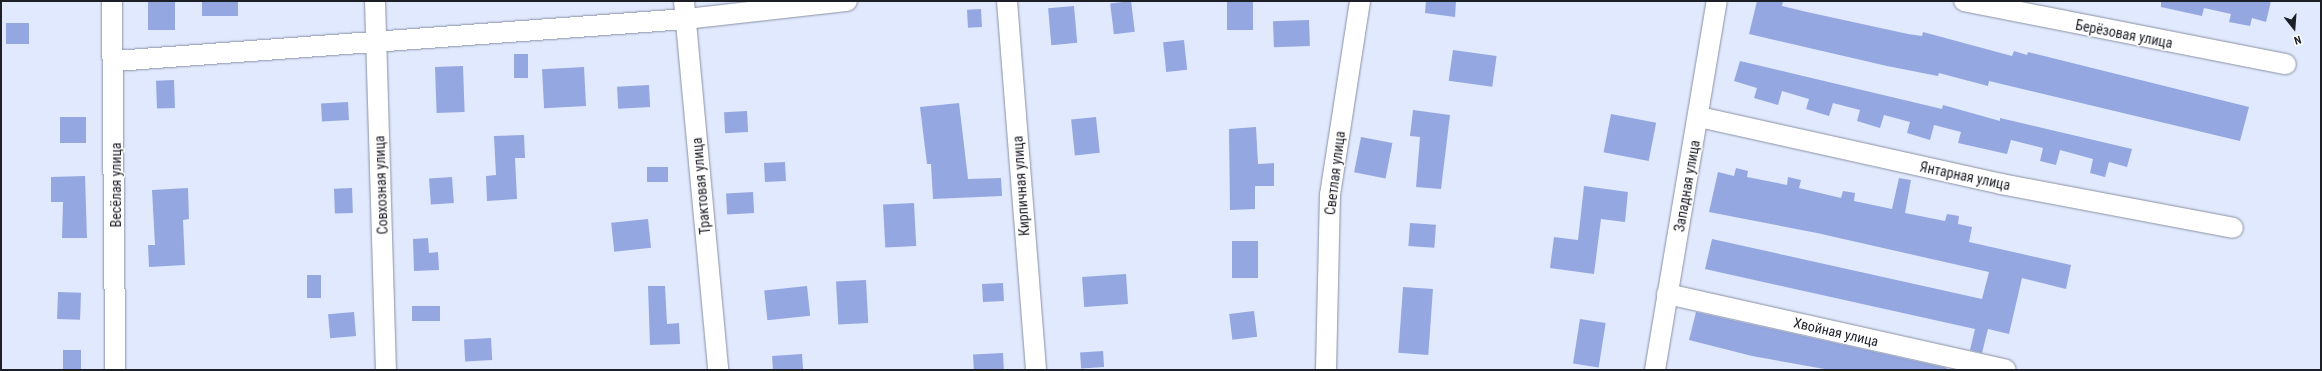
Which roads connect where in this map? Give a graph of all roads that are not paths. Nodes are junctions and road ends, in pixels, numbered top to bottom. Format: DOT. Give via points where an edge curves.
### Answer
graph roads {
  1 [pos="112,1"];
  2 [pos="375,1"];
  3 [pos="847,1"];
  4 [pos="1007,1"];
  5 [pos="1360,1"];
  6 [pos="1717,1"];
  7 [pos="1964,1"];
  8 [pos="685,10"];
  9 [pos="376,39"];
  10 [pos="115,61"];
  11 [pos="2286,64"];
  12 [pos="1699,117"];
  13 [pos="2233,228"];
  14 [pos="1667,294"];
  15 [pos="115,370"];
  16 [pos="386,370"];
  17 [pos="718,370"];
  18 [pos="1036,370"];
  19 [pos="1326,370"];
  20 [pos="1655,370"];
  21 [pos="2006,370"];
  1 -- 10 [label="street, Весёлая улица"];
  2 -- 9 [label="street, Совхозная улица"];
  3 -- 8 [label="street"];
  4 -- 18 [label="street, Кирпичная улица"];
  5 -- 19 [label="street, Светлая улица" via="1330,195"];
  6 -- 12 [label="street, Западная улица"];
  7 -- 11 [label="street, Берёзовая улица"];
  8 -- 9 [label="street"];
  8 -- 17 [label="street, Трактовая улица"];
  9 -- 10 [label="street"];
  9 -- 16 [label="street, Совхозная улица"];
  10 -- 15 [label="street, Весёлая улица"];
  12 -- 13 [label="street, Янтарная улица" via="2001,184"];
  12 -- 14 [label="street, Западная улица"];
  14 -- 20 [label="street, Западная улица"];
  14 -- 21 [label="street, Хвойная улица"];
}
